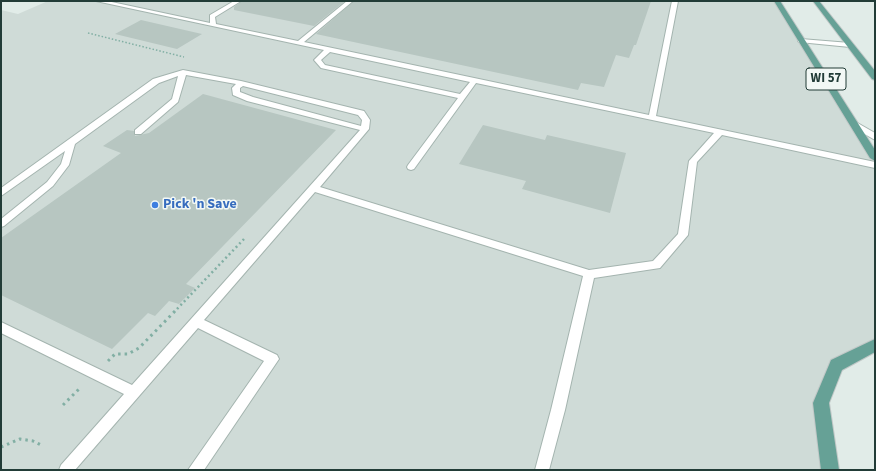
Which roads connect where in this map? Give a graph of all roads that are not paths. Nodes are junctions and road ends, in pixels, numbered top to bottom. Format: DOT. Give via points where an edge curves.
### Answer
graph roads {
  1 [pos="99,1"];
  2 [pos="238,1"];
  3 [pos="350,1"];
  4 [pos="675,1"];
  5 [pos="777,1"];
  6 [pos="816,1"];
  7 [pos="213,25"];
  8 [pos="801,40"];
  9 [pos="299,43"];
  10 [pos="850,45"];
  11 [pos="328,50"];
  12 [pos="183,72"];
  13 [pos="875,77"];
  14 [pos="474,81"];
  15 [pos="241,83"];
  16 [pos="462,97"];
  17 [pos="652,119"];
  18 [pos="854,124"];
  19 [pos="365,129"];
  20 [pos="138,132"];
  21 [pos="719,134"];
  22 [pos="875,137"];
  23 [pos="71,143"];
  24 [pos="875,158"];
  25 [pos="875,165"];
  26 [pos="411,167"];
  27 [pos="314,188"];
  28 [pos="1,193"];
  29 [pos="1,224"];
  30 [pos="589,274"];
  31 [pos="196,322"];
  32 [pos="1,327"];
  33 [pos="875,346"];
  34 [pos="134,393"];
  35 [pos="66,470"];
  36 [pos="195,470"];
  37 [pos="542,470"];
  38 [pos="830,470"];
  1 -- 7 [label="lane"];
  2 -- 7 [label="lane" via="212,16"];
  3 -- 9 [label="lane"];
  4 -- 17 [label="lane"];
  5 -- 8 [label="main road, WI 57"];
  6 -- 10 [label="main road, WI 57"];
  7 -- 9 [label="lane"];
  8 -- 10 [label="lane"];
  8 -- 18 [label="main road, WI 57"];
  9 -- 11 [label="lane"];
  10 -- 13 [label="main road, WI 57"];
  11 -- 14 [label="lane"];
  11 -- 16 [label="lane" via="317,60 323,67"];
  12 -- 15 [label="lane"];
  12 -- 20 [label="lane" via="175,100"];
  12 -- 23 [label="lane" via="156,81"];
  14 -- 16 [label="lane"];
  14 -- 17 [label="lane"];
  15 -- 19 [label="lane" via="361,113 366,120"];
  15 -- 19 [label="lane" via="236,88 236,93 250,99"];
  16 -- 26 [label="lane"];
  17 -- 21 [label="lane"];
  18 -- 22 [label="street"];
  18 -- 24 [label="main road, WI 57"];
  19 -- 27 [label="lane"];
  21 -- 25 [label="lane"];
  21 -- 30 [label="lane" via="693,161 683,235 656,265"];
  23 -- 28 [label="lane"];
  23 -- 29 [label="lane" via="65,165 50,184"];
  27 -- 30 [label="lane"];
  27 -- 31 [label="lane"];
  30 -- 37 [label="lane"];
  31 -- 34 [label="lane"];
  31 -- 36 [label="lane" via="273,359"];
  32 -- 34 [label="lane"];
  33 -- 38 [label="main road" via="836,365 821,403"];
  34 -- 35 [label="lane"];
}
